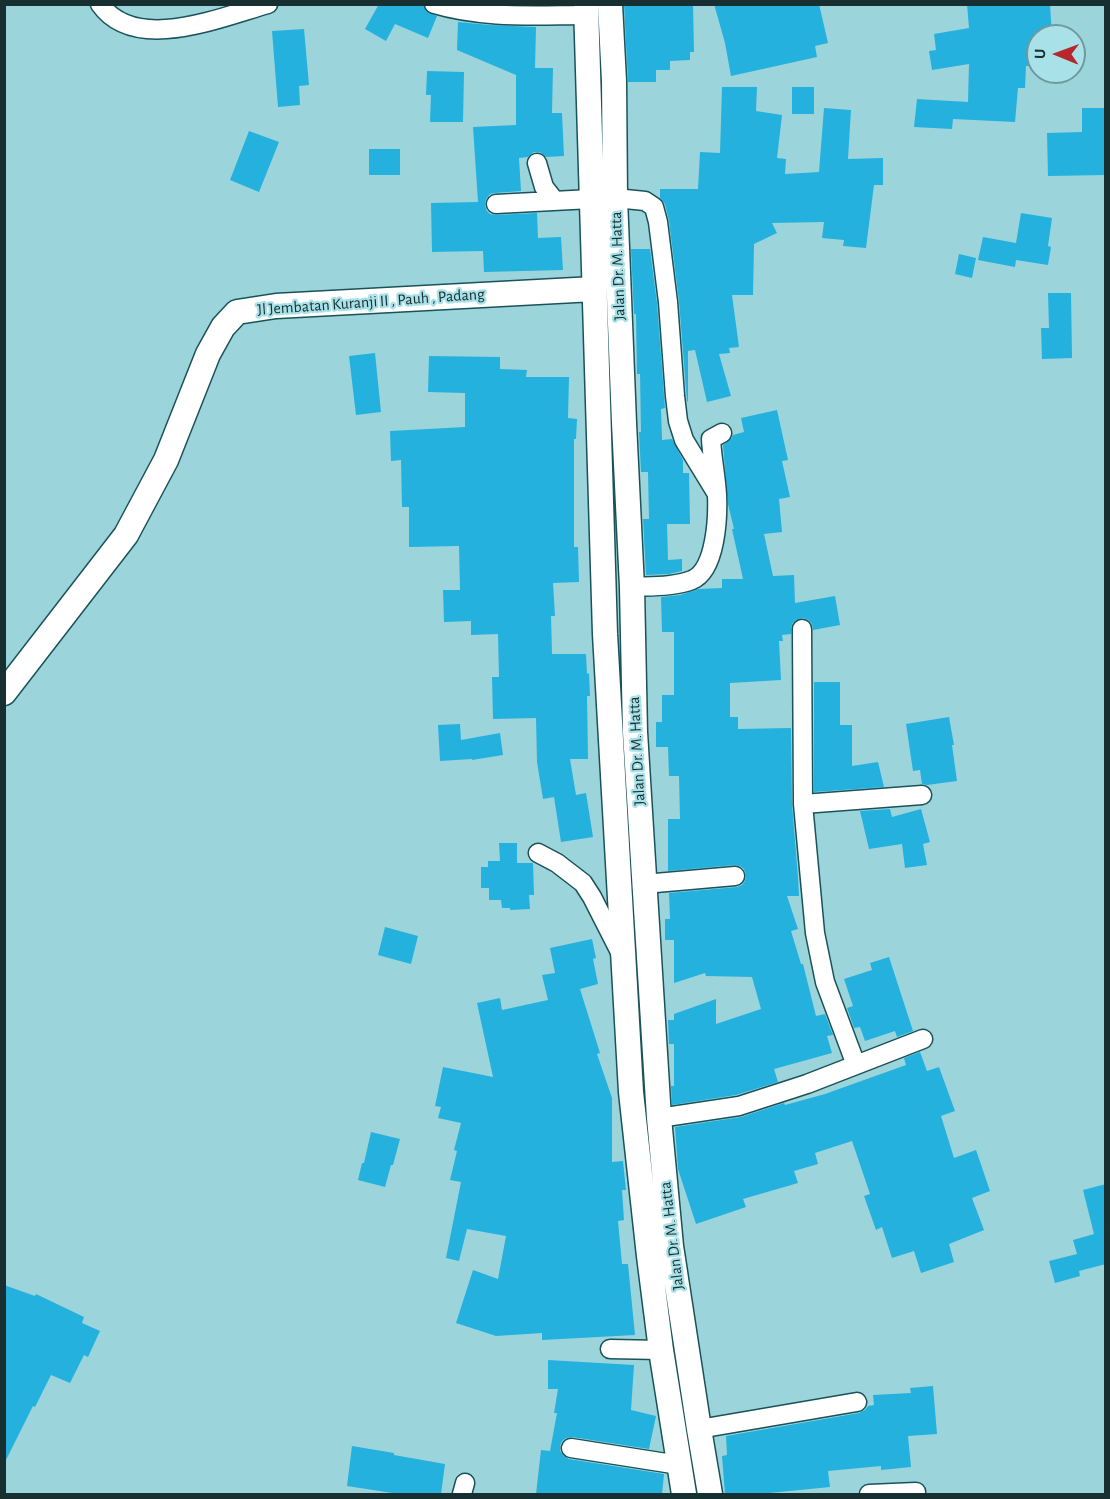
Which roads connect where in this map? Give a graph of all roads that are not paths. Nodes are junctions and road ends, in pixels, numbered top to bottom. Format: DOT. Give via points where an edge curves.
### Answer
graph roads {
  1 [pos="100,4"];
  2 [pos="268,4"];
  3 [pos="434,4"];
  4 [pos="610,4"];
  5 [pos="586,10"];
  6 [pos="537,163"];
  7 [pos="591,198"];
  8 [pos="615,198"];
  9 [pos="555,201"];
  10 [pos="496,204"];
  11 [pos="594,289"];
  12 [pos="722,433"];
  13 [pos="717,494"];
  14 [pos="632,587"];
  15 [pos="802,629"];
  16 [pos="4,693"];
  17 [pos="922,795"];
  18 [pos="803,804"];
  19 [pos="538,853"];
  20 [pos="735,876"];
  21 [pos="644,884"];
  22 [pos="623,958"];
  23 [pos="923,1039"];
  24 [pos="856,1065"];
  25 [pos="659,1119"];
  26 [pos="610,1349"];
  27 [pos="662,1353"];
  28 [pos="687,1353"];
  29 [pos="857,1402"];
  30 [pos="699,1429"];
  31 [pos="571,1448"];
  32 [pos="679,1465"];
  33 [pos="916,1492"];
  34 [pos="684,1494"];
  35 [pos="710,1494"];
  36 [pos="869,1494"];
  1 -- 2 [label="street" via="114,19 150,30 183,28"];
  3 -- 5 [label="street" via="503,15"];
  4 -- 8 [label="main road, Jalan Dr. M. Hatta"];
  5 -- 7 [label="main road, Jalan Dr. M. Hatta"];
  6 -- 9 [label="street" via="544,187"];
  7 -- 9 [label="street"];
  7 -- 11 [label="main road, Jalan Dr. M. Hatta"];
  8 -- 13 [label="street" via="645,201 654,207 668,302 678,421 684,440"];
  8 -- 14 [label="main road, Jalan Dr. M. Hatta"];
  9 -- 10 [label="street"];
  11 -- 16 [label="main road, Jl Jembatan Kuranji II , Pauh , Padang" via="276,306 237,312 208,354 166,460 126,536"];
  11 -- 22 [label="main road, Jalan Dr. M. Hatta" via="605,634"];
  12 -- 13 [label="street" via="711,439"];
  13 -- 14 [label="street" via="713,541 709,562 702,573 680,584"];
  14 -- 21 [label="main road, Jalan Dr. M. Hatta"];
  15 -- 18 [label="street"];
  17 -- 18 [label="street"];
  18 -- 24 [label="street" via="815,933 825,982"];
  19 -- 22 [label="street" via="583,883"];
  20 -- 21 [label="street"];
  21 -- 25 [label="main road, Jalan Dr. M. Hatta"];
  22 -- 27 [label="main road, Jalan Dr. M. Hatta" via="631,1092"];
  23 -- 24 [label="street"];
  24 -- 25 [label="street" via="739,1106"];
  25 -- 28 [label="main road, Jalan Dr. M. Hatta"];
  26 -- 27 [label="street"];
  27 -- 28 [label="main road"];
  27 -- 32 [label="main road, Jalan Dr. M. Hatta"];
  28 -- 30 [label="main road, Jalan Dr. M. Hatta"];
  29 -- 30 [label="street"];
  30 -- 35 [label="main road, Jalan Dr. M. Hatta"];
  31 -- 32 [label="street"];
  32 -- 34 [label="main road, Jalan Dr. M. Hatta"];
  33 -- 36 [label="street"];
}
